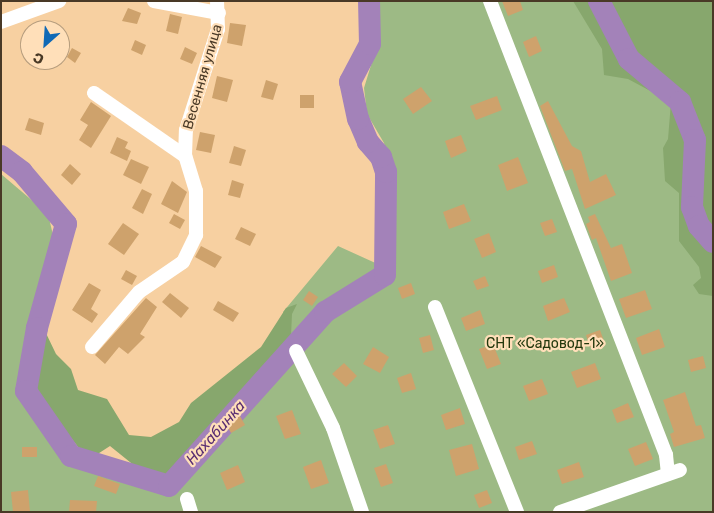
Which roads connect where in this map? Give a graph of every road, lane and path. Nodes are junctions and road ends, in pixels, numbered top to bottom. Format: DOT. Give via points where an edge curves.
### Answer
graph roads {
  1 [pos="60,1"];
  2 [pos="154,1"];
  3 [pos="490,1"];
  4 [pos="218,7"];
  5 [pos="1,22"];
  6 [pos="94,93"];
  7 [pos="185,156"];
  8 [pos="435,307"];
  9 [pos="92,348"];
  10 [pos="296,351"];
  11 [pos="362,512"];
  12 [pos="517,512"];
  13 [pos="560,512"];
  1 -- 5 [label="street"];
  2 -- 4 [label="street"];
  3 -- 13 [label="street" via="674,472"];
  4 -- 7 [label="street, Весенняя улица" via="218,28 186,130"];
  6 -- 7 [label="street"];
  7 -- 9 [label="street, Весенняя улица" via="196,191 196,235 183,262 139,292"];
  8 -- 12 [label="street"];
  10 -- 11 [label="street" via="333,428"];
}
